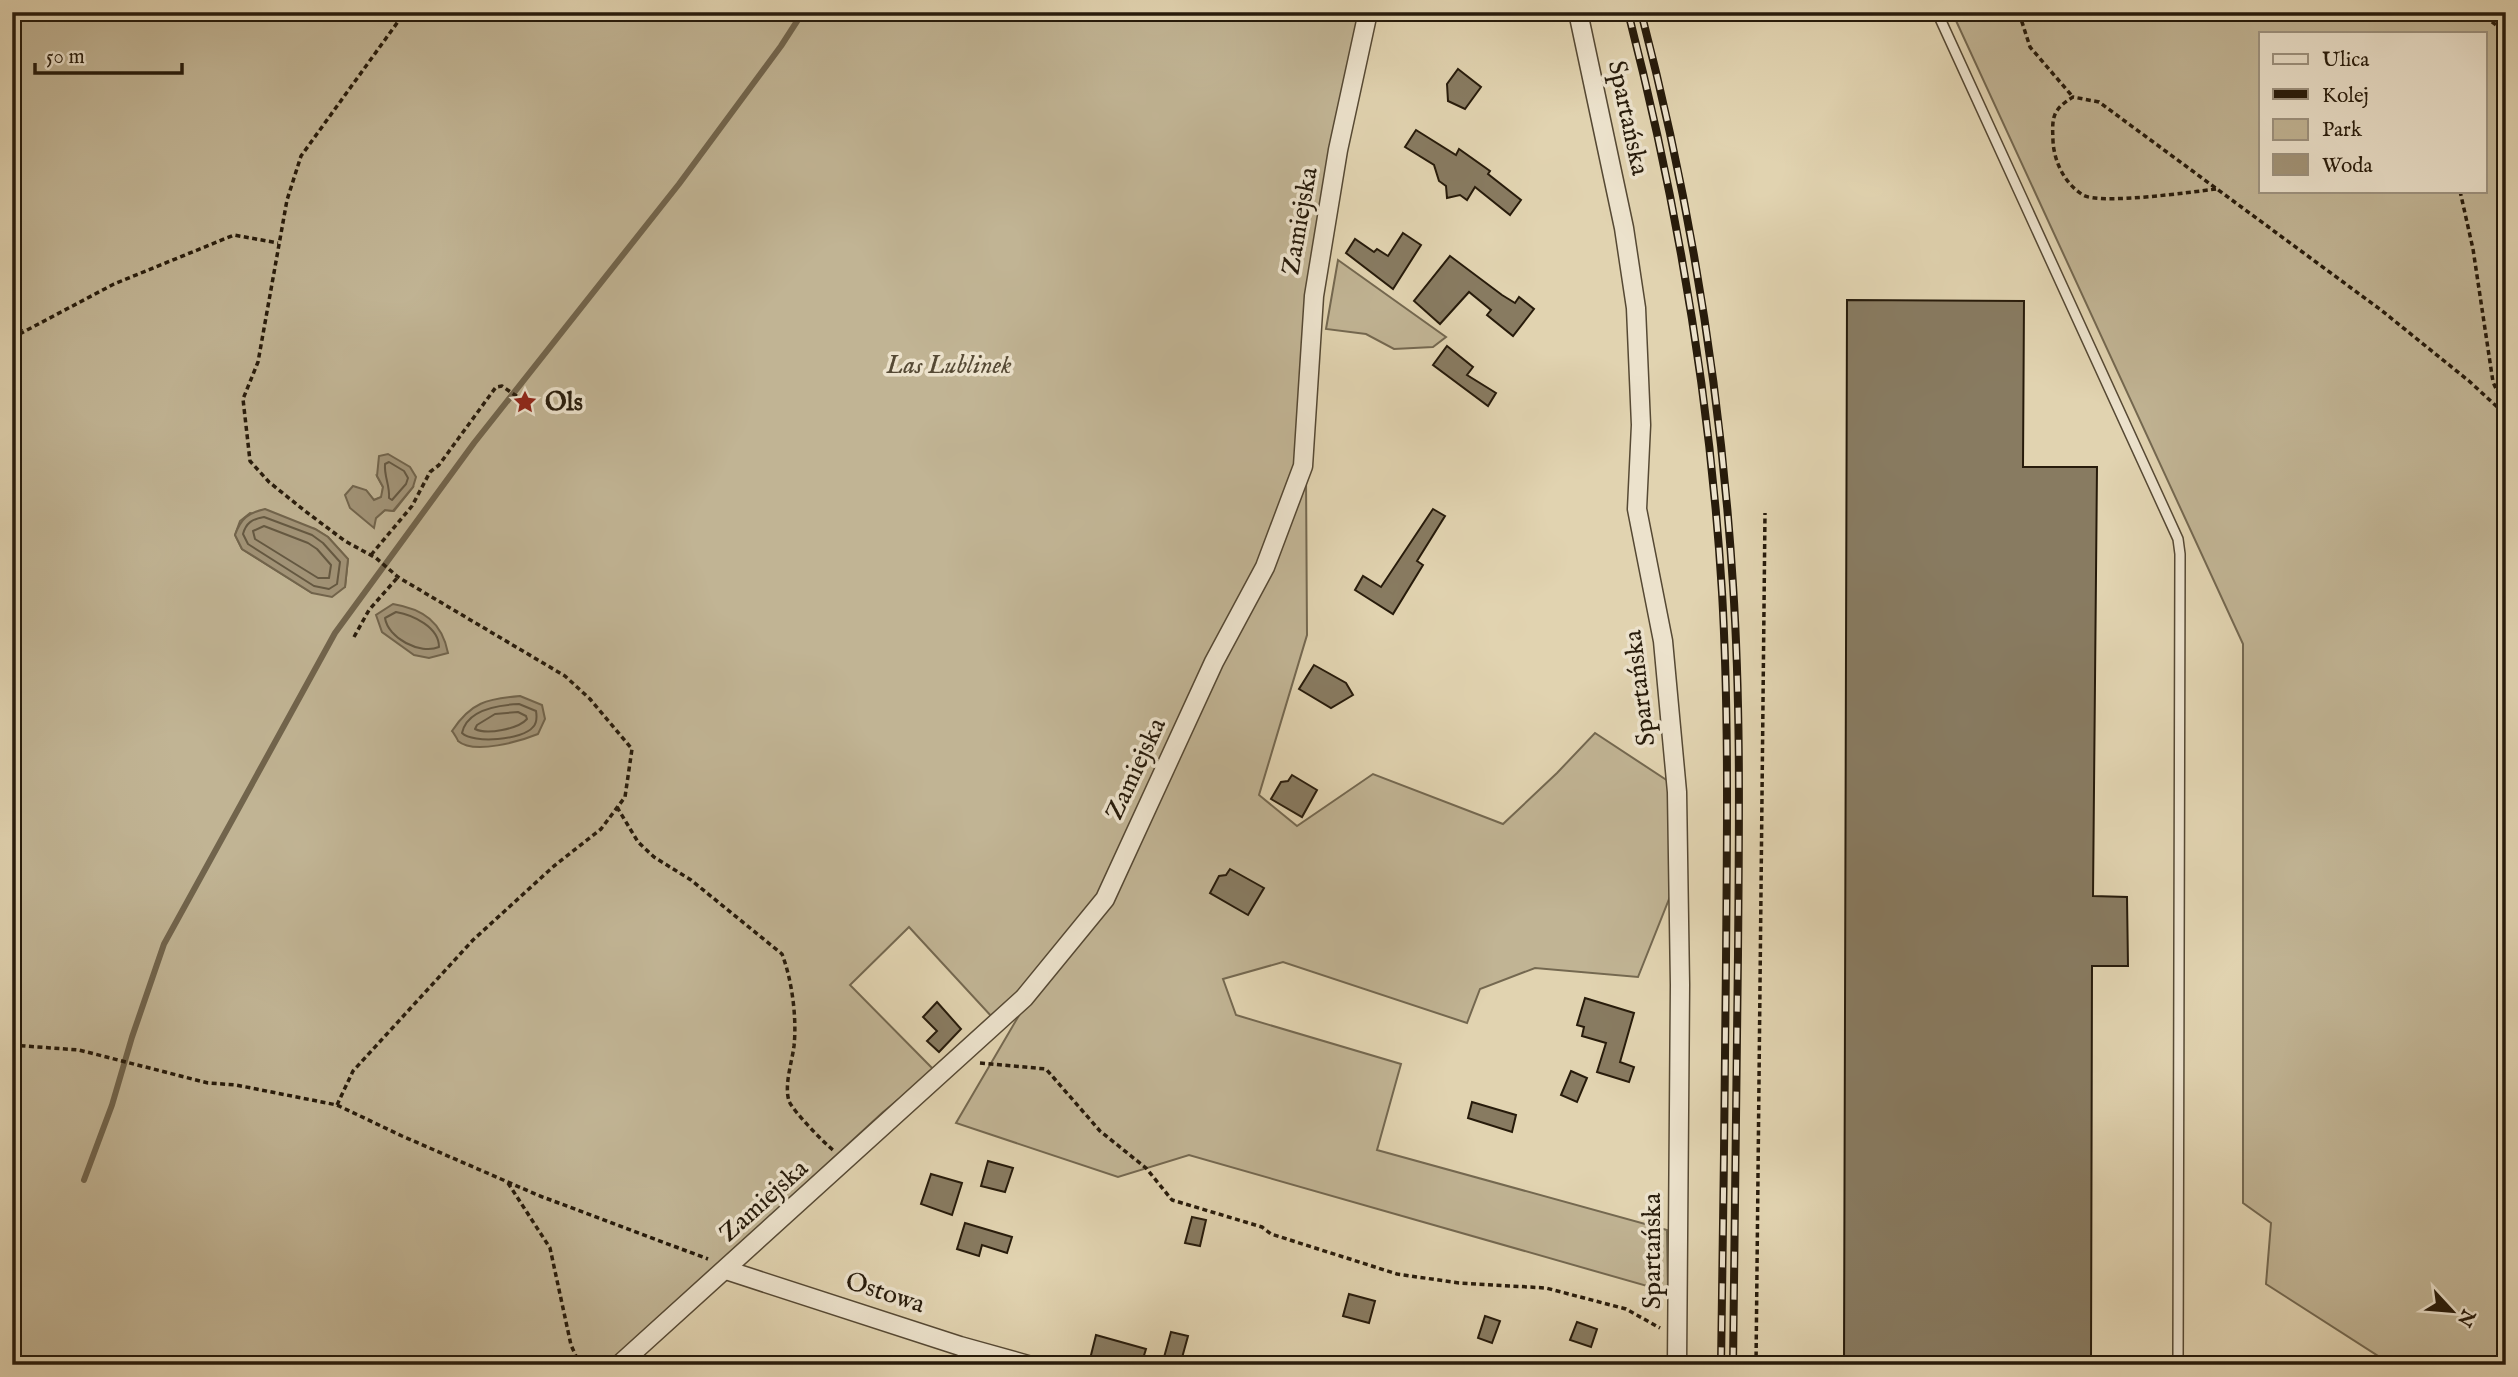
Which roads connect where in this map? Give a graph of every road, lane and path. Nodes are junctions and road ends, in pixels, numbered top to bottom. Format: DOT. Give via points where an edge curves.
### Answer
graph roads {
  1 [pos="405,12"];
  2 [pos="1368,12"];
  3 [pos="1578,12"];
  4 [pos="1937,12"];
  5 [pos="2008,12"];
  6 [pos="2478,12"];
  7 [pos="2506,32"];
  8 [pos="2073,97"];
  9 [pos="2216,189"];
  10 [pos="2460,192"];
  11 [pos="278,243"];
  12 [pos="12,324"];
  13 [pos="22,331"];
  14 [pos="12,338"];
  15 [pos="525,402"];
  16 [pos="2498,408"];
  17 [pos="2506,415"];
  18 [pos="1765,513"];
  19 [pos="374,556"];
  20 [pos="396,576"];
  21 [pos="354,638"];
  22 [pos="617,807"];
  23 [pos="12,1045"];
  24 [pos="962,1056"];
  25 [pos="337,1105"];
  26 [pos="846,1162"];
  27 [pos="507,1181"];
  28 [pos="728,1268"];
  29 [pos="1678,1338"];
  30 [pos="580,1365"];
  31 [pos="620,1365"];
  32 [pos="1028,1365"];
  33 [pos="1677,1365"];
  34 [pos="1756,1365"];
  35 [pos="2178,1365"];
  1 -- 11 [label="path" via="301,156"];
  2 -- 24 [label="street, Zamiejska" via="1338,150 1314,296 1303,466 1285,518 1105,899 1024,998"];
  3 -- 29 [label="street, Spartańska" via="1624,228 1636,308 1641,425 1638,524 1663,641 1677,792"];
  4 -- 35 [label="lane" via="2178,539"];
  5 -- 8 [label="path" via="2021,19 2030,47"];
  6 -- 7 [label="path"];
  8 -- 9 [label="path" via="2099,102"];
  8 -- 9 [label="path" via="2057,107 2052,121 2053,153 2062,174 2084,196 2105,199"];
  9 -- 16 [label="path" via="2381,310"];
  10 -- 16 [label="path"];
  11 -- 13 [label="path" via="234,234 114,284"];
  11 -- 19 [label="path" via="258,362 243,399 250,461 304,511"];
  12 -- 13 [label="path"];
  13 -- 14 [label="path"];
  15 -- 19 [label="path" via="502,386 496,387 430,472 412,506"];
  16 -- 17 [label="path"];
  18 -- 34 [label="path"];
  19 -- 20 [label="path"];
  20 -- 21 [label="path"];
  20 -- 22 [label="path" via="565,677 590,699 632,749 625,797"];
  22 -- 25 [label="path" via="600,829 473,940 353,1071"];
  22 -- 26 [label="path" via="638,842 654,858 691,880 782,954 795,1017 789,1100"];
  23 -- 25 [label="path" via="79,1050 208,1083"];
  24 -- 26 [label="street, Zamiejska"];
  24 -- 29 [label="path" via="975,1063 1046,1069 1100,1131 1146,1168 1172,1200 1397,1274 1546,1288 1626,1309"];
  25 -- 27 [label="path"];
  26 -- 28 [label="street, Zamiejska"];
  27 -- 28 [label="path"];
  27 -- 30 [label="path" via="550,1248 571,1345"];
  28 -- 31 [label="street, Zamiejska"];
  28 -- 32 [label="street, Ostowa"];
  29 -- 33 [label="street, Spartańska"];
}
